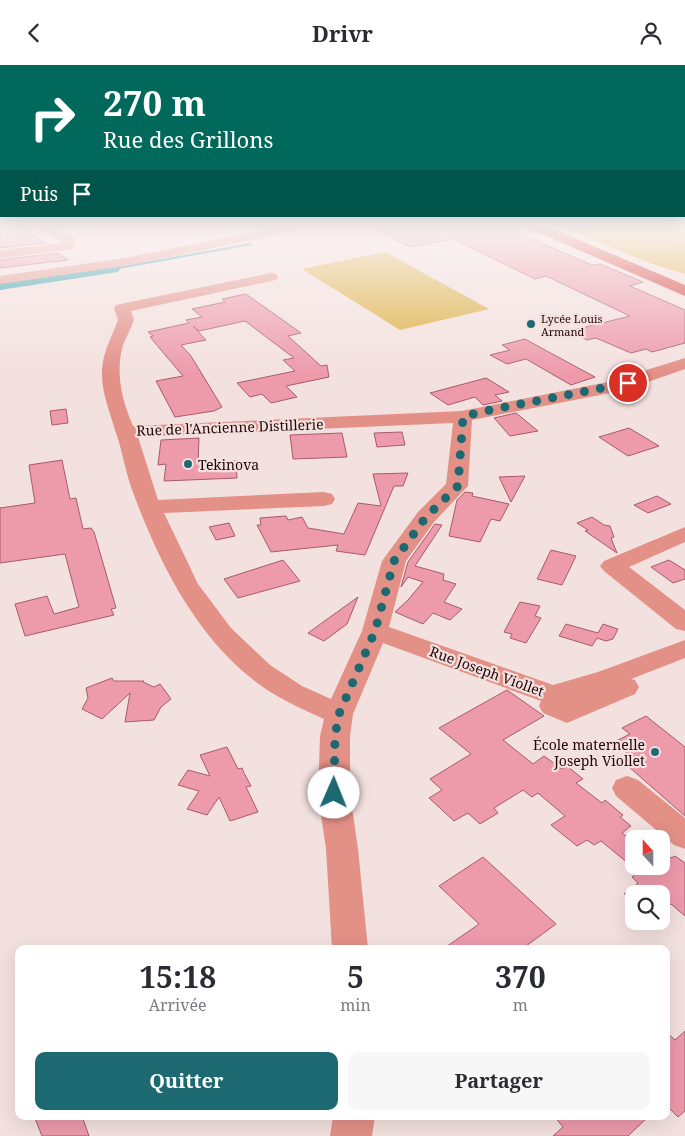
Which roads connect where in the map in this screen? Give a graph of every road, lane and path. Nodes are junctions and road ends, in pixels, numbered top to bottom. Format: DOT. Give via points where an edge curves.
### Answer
graph roads {
  1 [pos="35,275"];
  2 [pos="656,275"];
  3 [pos="658,275"];
  4 [pos="271,277"];
  5 [pos="0,280"];
  6 [pos="683,286"];
  7 [pos="685,363"];
  8 [pos="463,417"];
  9 [pos="126,432"];
  10 [pos="324,499"];
  11 [pos="150,507"];
  12 [pos="685,534"];
  13 [pos="685,623"];
  14 [pos="375,631"];
  15 [pos="685,648"];
  16 [pos="339,714"];
  17 [pos="626,788"];
  18 [pos="685,836"];
  19 [pos="350,945"];
  20 [pos="353,1120"];
  21 [pos="351,1136"];
  1 -- 5 [label="street"];
  2 -- 6 [label="main road"];
  3 -- 6 [label="main road"];
  4 -- 9 [label="street" via="122,308 126,320 114,348 110,372 113,401"];
  7 -- 8 [label="street, Rue de l'Ancienne Distillerie" via="613,387"];
  8 -- 9 [label="street, Rue de l'Ancienne Distillerie"];
  8 -- 14 [label="street" via="458,486 426,517 394,561"];
  9 -- 11 [label="street, Rue de l'Ancienne Distillerie"];
  10 -- 11 [label="street"];
  11 -- 16 [label="street, Rue de l'Ancienne Distillerie" via="186,585 222,634 260,671 292,693"];
  12 -- 13 [label="street" via="612,566"];
  14 -- 15 [label="street, Rue Joseph Viollet" via="557,694 553,706 566,713 630,685 633,668"];
  14 -- 16 [label="street"];
  16 -- 19 [label="street" via="335,736 334,793"];
  17 -- 18 [label="street"];
  20 -- 21 [label="street"];
}
